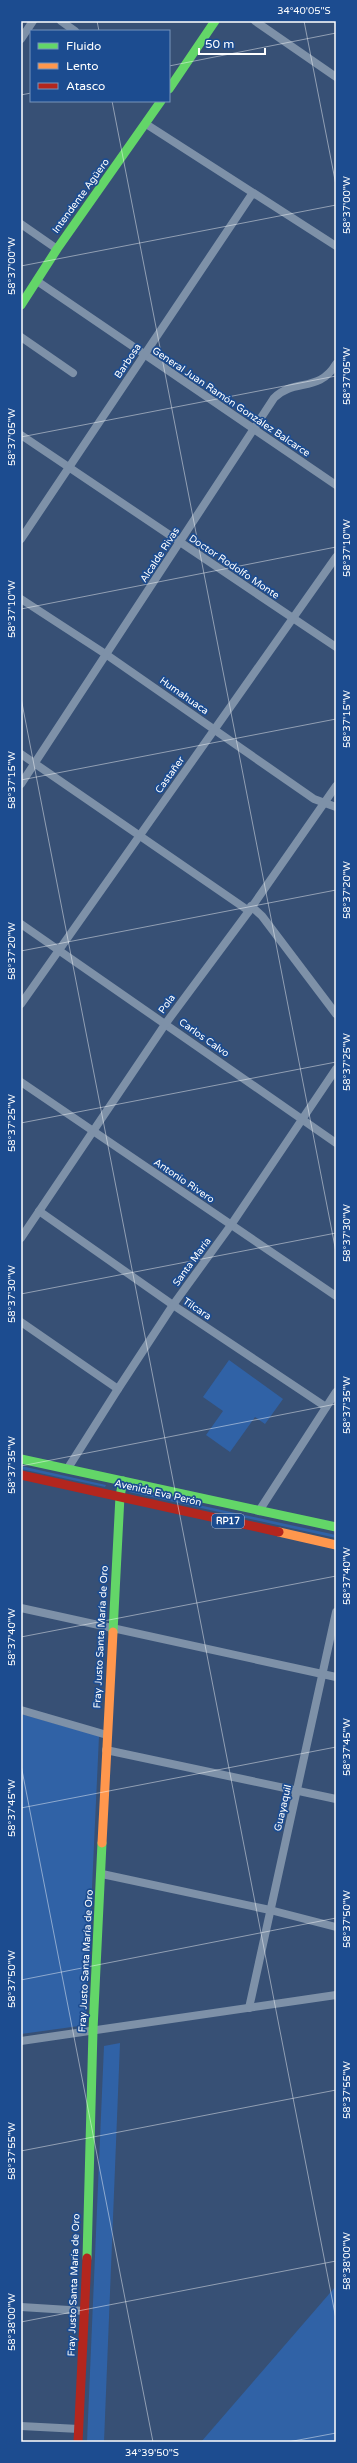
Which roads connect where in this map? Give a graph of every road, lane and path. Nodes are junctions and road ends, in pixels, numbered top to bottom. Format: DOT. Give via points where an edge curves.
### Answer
graph roads {
  1 [pos="33,21"];
  2 [pos="61,21"];
  3 [pos="215,21"];
  4 [pos="254,21"];
  5 [pos="74,30"];
  6 [pos="21,39"];
  7 [pos="336,77"];
  8 [pos="170,88"];
  9 [pos="160,102"];
  10 [pos="146,124"];
  11 [pos="252,194"];
  12 [pos="21,224"];
  13 [pos="336,246"];
  14 [pos="57,249"];
  15 [pos="36,282"];
  16 [pos="21,305"];
  17 [pos="21,337"];
  18 [pos="144,355"];
  19 [pos="336,364"];
  20 [pos="72,373"];
  21 [pos="333,378"];
  22 [pos="253,429"];
  23 [pos="21,436"];
  24 [pos="68,467"];
  25 [pos="336,485"];
  26 [pos="21,539"];
  27 [pos="180,543"];
  28 [pos="336,557"];
  29 [pos="21,599"];
  30 [pos="292,618"];
  31 [pos="336,647"];
  32 [pos="107,655"];
  33 [pos="214,730"];
  34 [pos="21,754"];
  35 [pos="36,764"];
  36 [pos="21,784"];
  37 [pos="336,786"];
  38 [pos="325,804"];
  39 [pos="336,807"];
  40 [pos="140,836"];
  41 [pos="250,909"];
  42 [pos="21,924"];
  43 [pos="58,948"];
  44 [pos="21,1004"];
  45 [pos="336,1014"];
  46 [pos="166,1023"];
  47 [pos="336,1069"];
  48 [pos="21,1082"];
  49 [pos="301,1119"];
  50 [pos="93,1131"];
  51 [pos="336,1143"];
  52 [pos="39,1211"];
  53 [pos="231,1225"];
  54 [pos="21,1238"];
  55 [pos="336,1296"];
  56 [pos="173,1305"];
  57 [pos="21,1322"];
  58 [pos="118,1389"];
  59 [pos="336,1392"];
  60 [pos="326,1407"];
  61 [pos="21,1459"];
  62 [pos="68,1468"];
  63 [pos="21,1475"];
  64 [pos="123,1481"];
  65 [pos="120,1496"];
  66 [pos="259,1511"];
  67 [pos="336,1527"];
  68 [pos="336,1545"];
  69 [pos="21,1608"];
  70 [pos="336,1612"];
  71 [pos="112,1627"];
  72 [pos="323,1674"];
  73 [pos="336,1676"];
  74 [pos="21,1710"];
  75 [pos="107,1735"];
  76 [pos="106,1750"];
  77 [pos="297,1790"];
  78 [pos="336,1799"];
  79 [pos="102,1874"];
  80 [pos="270,1910"];
  81 [pos="336,1927"];
  82 [pos="336,1995"];
  83 [pos="249,2008"];
  84 [pos="93,2030"];
  85 [pos="21,2042"];
  86 [pos="21,2307"];
  87 [pos="85,2310"];
  88 [pos="21,2426"];
  89 [pos="79,2429"];
  90 [pos="78,2442"];
  1 -- 6 [label="street"];
  2 -- 5 [label="street"];
  3 -- 8 [label="street"];
  4 -- 7 [label="street"];
  9 -- 10 [label="street, Intendente Agüero"];
  10 -- 11 [label="street"];
  10 -- 14 [label="street, Intendente Agüero"];
  11 -- 13 [label="street"];
  11 -- 18 [label="street, Barbosa"];
  12 -- 14 [label="street"];
  14 -- 15 [label="street, Intendente Agüero"];
  15 -- 16 [label="street, Intendente Agüero"];
  15 -- 18 [label="street, General Juan Ramón González Balcarce"];
  17 -- 20 [label="street"];
  18 -- 22 [label="street, General Juan Ramón González Balcarce"];
  18 -- 24 [label="street, Barbosa"];
  19 -- 21 [label="street, Alcalde Rivas"];
  21 -- 22 [label="street, Alcalde Rivas" via="278,394"];
  22 -- 25 [label="street, General Juan Ramón González Balcarce"];
  22 -- 27 [label="street, Alcalde Rivas"];
  23 -- 24 [label="street, Doctor Rodolfo Monte"];
  24 -- 26 [label="street, Barbosa"];
  24 -- 27 [label="street, Doctor Rodolfo Monte"];
  27 -- 30 [label="street, Doctor Rodolfo Monte"];
  27 -- 32 [label="street, Alcalde Rivas"];
  28 -- 30 [label="street, Castañer"];
  29 -- 32 [label="street, Humahuaca"];
  30 -- 31 [label="street, Doctor Rodolfo Monte"];
  30 -- 33 [label="street, Castañer"];
  32 -- 33 [label="street, Humahuaca"];
  32 -- 35 [label="street, Alcalde Rivas"];
  33 -- 38 [label="street, Humahuaca"];
  33 -- 40 [label="street, Castañer"];
  34 -- 35 [label="street"];
  35 -- 36 [label="street, Alcalde Rivas"];
  35 -- 40 [label="street"];
  37 -- 38 [label="street, Pola"];
  38 -- 39 [label="street, Humahuaca"];
  38 -- 41 [label="street, Pola"];
  40 -- 41 [label="street"];
  40 -- 43 [label="street, Castañer"];
  41 -- 45 [label="street" via="262,916"];
  41 -- 46 [label="street, Pola"];
  42 -- 43 [label="street, Carlos Calvo"];
  43 -- 44 [label="street, Castañer"];
  43 -- 46 [label="street, Carlos Calvo"];
  46 -- 49 [label="street, Carlos Calvo"];
  46 -- 50 [label="street, Pola"];
  47 -- 49 [label="street, Santa María"];
  48 -- 50 [label="street, Antonio Rivero"];
  49 -- 51 [label="street, Carlos Calvo"];
  49 -- 53 [label="street, Santa María"];
  50 -- 52 [label="street, Pola"];
  50 -- 53 [label="street, Antonio Rivero"];
  52 -- 54 [label="street, Pola"];
  52 -- 56 [label="street, Tilcara"];
  53 -- 55 [label="street, Antonio Rivero"];
  53 -- 56 [label="street, Santa María"];
  56 -- 58 [label="street, Santa María"];
  56 -- 60 [label="street, Tilcara"];
  57 -- 58 [label="street"];
  58 -- 62 [label="street, Santa María"];
  59 -- 60 [label="street"];
  60 -- 66 [label="street"];
  61 -- 62 [label="street, Avenida Eva Perón / RP17"];
  62 -- 64 [label="street, Avenida Eva Perón / RP17"];
  63 -- 65 [label="street, Avenida Eva Perón / RP17"];
  64 -- 65 [label="street, Fray Justo Santa María de Oro"];
  64 -- 66 [label="street, Avenida Eva Perón / RP17"];
  65 -- 68 [label="street, Avenida Eva Perón / RP17"];
  65 -- 71 [label="street, Fray Justo Santa María de Oro"];
  66 -- 67 [label="street, Avenida Eva Perón / RP17"];
  69 -- 71 [label="street"];
  70 -- 72 [label="street, Guayaquil"];
  71 -- 72 [label="street"];
  71 -- 75 [label="street, Fray Justo Santa María de Oro"];
  72 -- 73 [label="street"];
  72 -- 77 [label="street, Guayaquil"];
  74 -- 75 [label="street"];
  75 -- 76 [label="street, Fray Justo Santa María de Oro"];
  76 -- 77 [label="street"];
  76 -- 79 [label="street, Fray Justo Santa María de Oro"];
  77 -- 78 [label="street"];
  77 -- 80 [label="street, Guayaquil"];
  79 -- 80 [label="street"];
  79 -- 84 [label="street, Fray Justo Santa María de Oro"];
  80 -- 81 [label="street"];
  80 -- 83 [label="street, Guayaquil"];
  82 -- 83 [label="street"];
  83 -- 84 [label="street"];
  84 -- 85 [label="street"];
  84 -- 87 [label="street, Fray Justo Santa María de Oro"];
  86 -- 87 [label="street"];
  87 -- 89 [label="street, Fray Justo Santa María de Oro"];
  88 -- 89 [label="street"];
  89 -- 90 [label="street, Fray Justo Santa María de Oro"];
}
